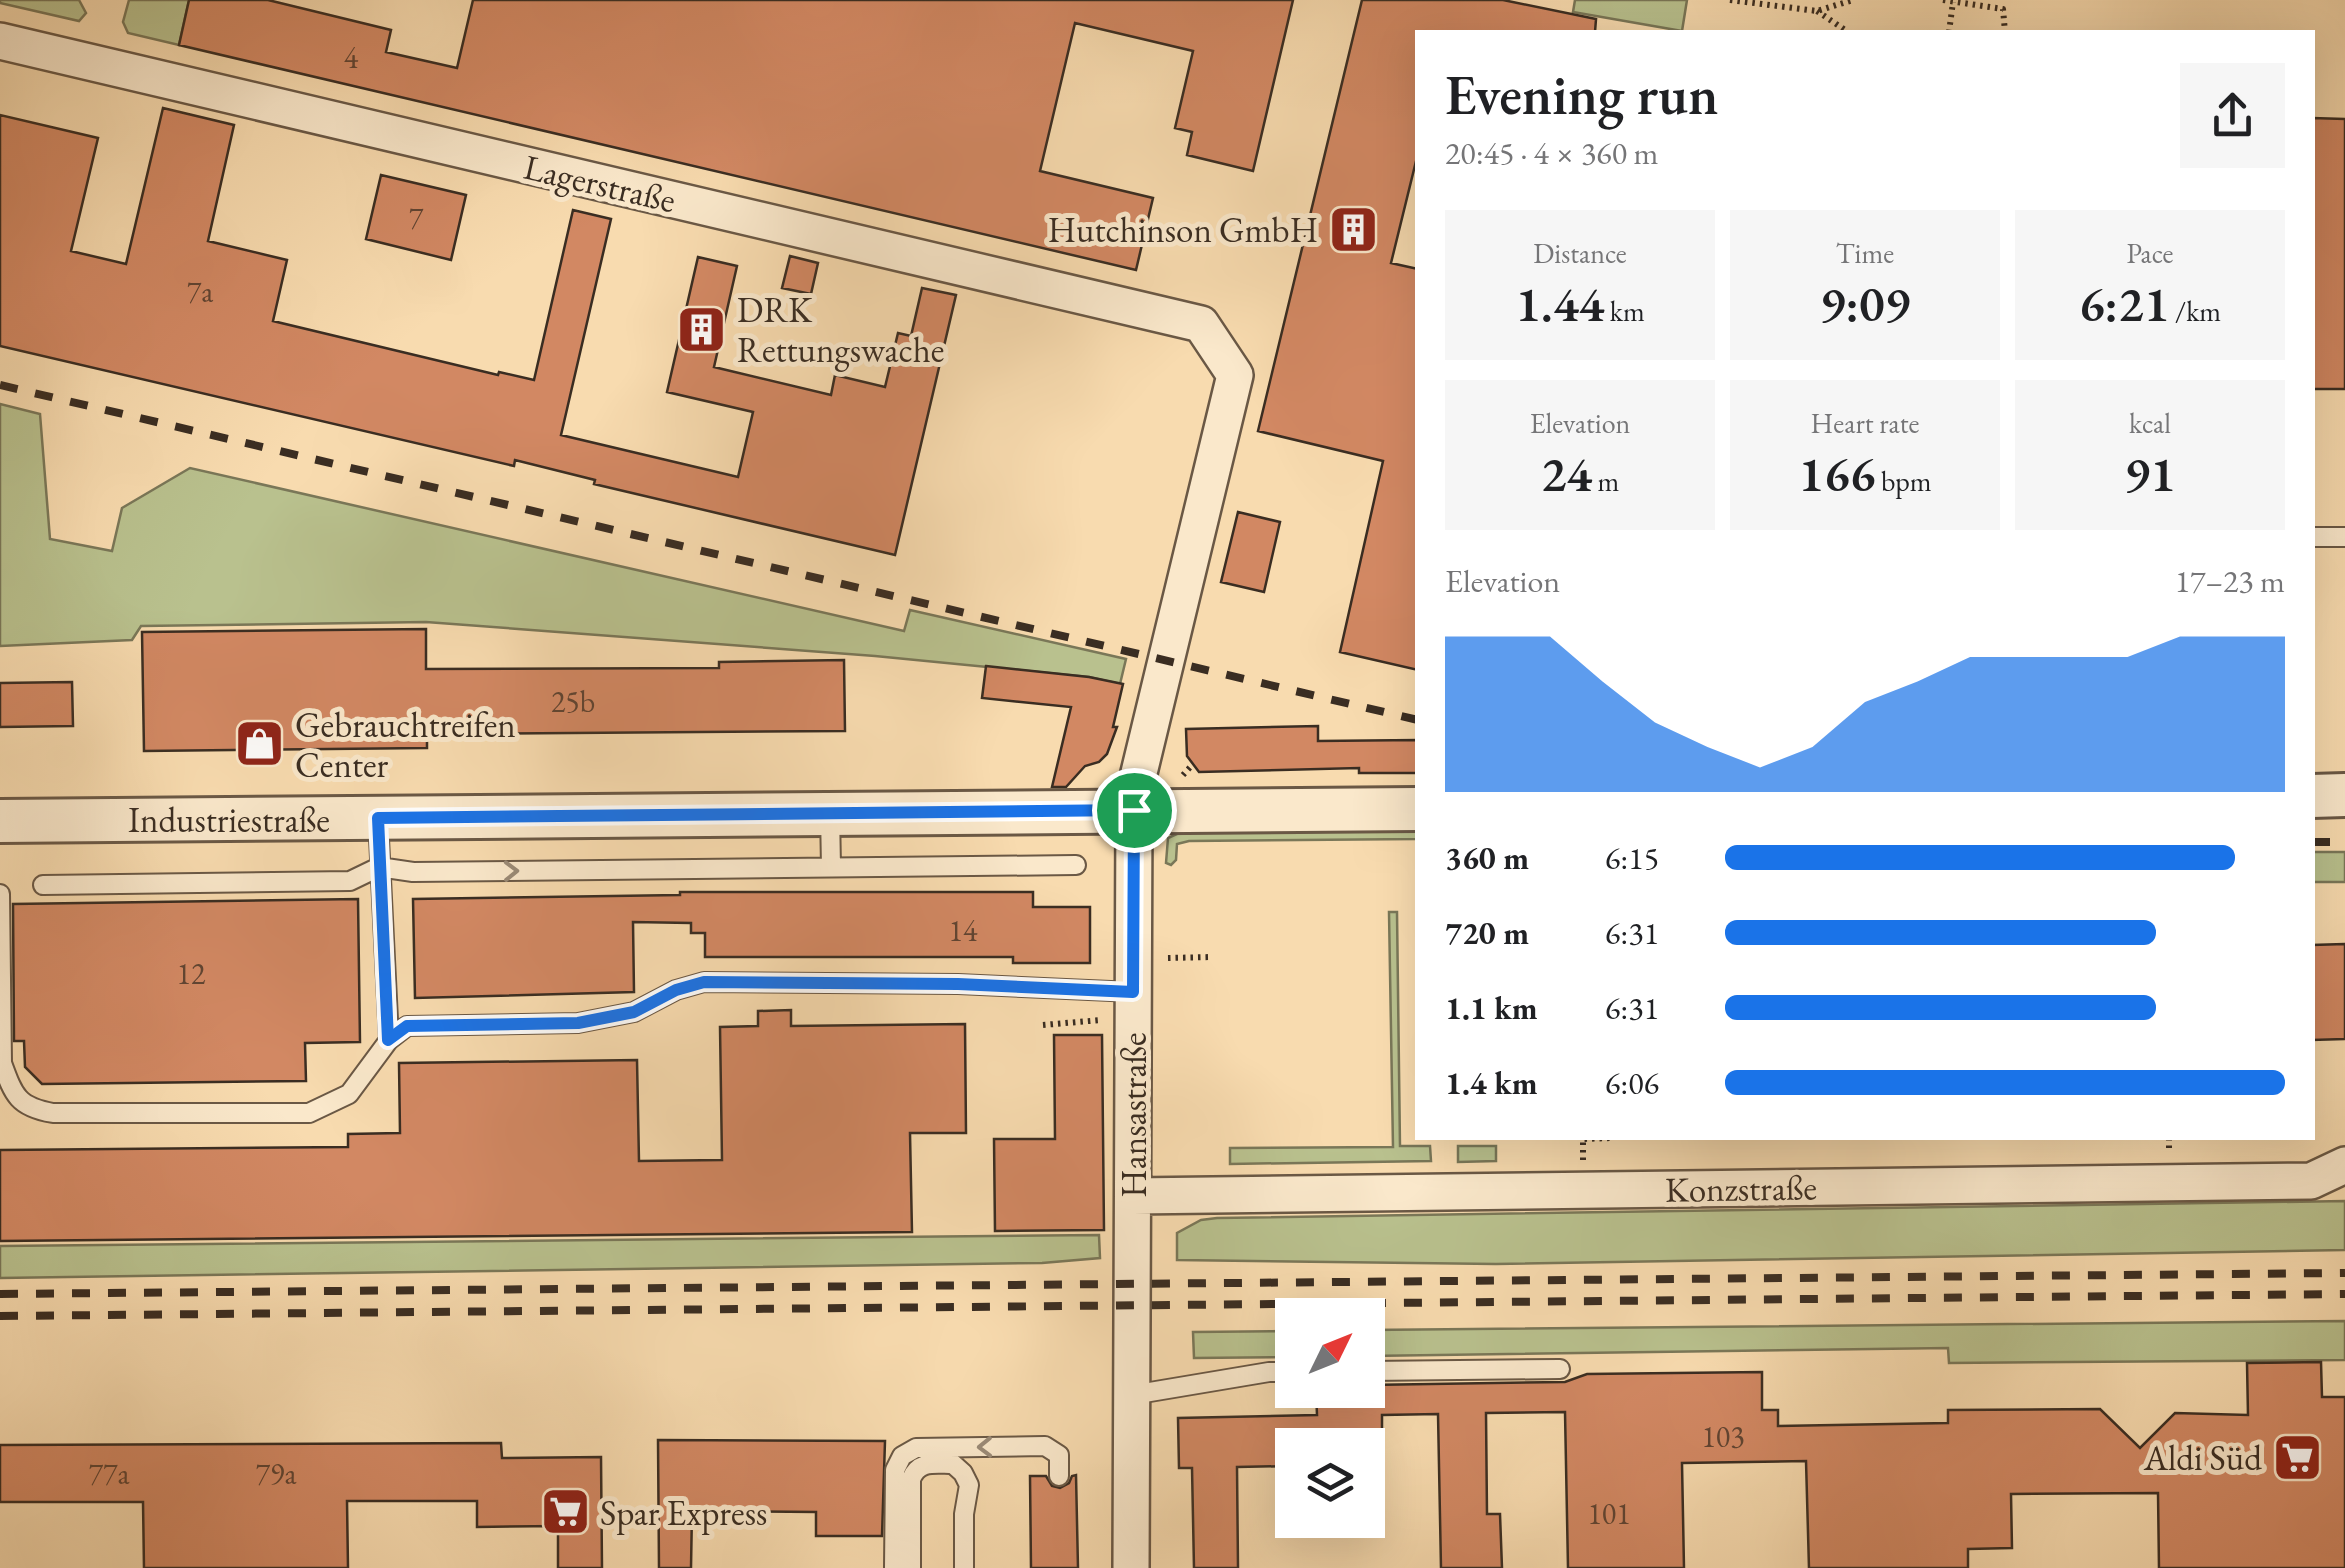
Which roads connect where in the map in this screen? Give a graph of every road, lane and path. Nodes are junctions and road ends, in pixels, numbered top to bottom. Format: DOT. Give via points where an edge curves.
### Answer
graph roads {
  1 [pos="1730,0"];
  2 [pos="1853,0"];
  3 [pos="1943,0"];
  4 [pos="1953,2"];
  5 [pos="1817,11"];
  6 [pos="1845,30"];
  7 [pos="1949,30"];
  8 [pos="2005,30"];
  9 [pos="0,41"];
  10 [pos="1201,324"];
  11 [pos="2345,537"];
  12 [pos="2315,538"];
  13 [pos="2315,796"];
  14 [pos="2345,796"];
  15 [pos="1415,809"];
  16 [pos="1134,810"];
  17 [pos="830,814"];
  18 [pos="378,818"];
  19 [pos="0,821"];
  20 [pos="1076,864"];
  21 [pos="379,867"];
  22 [pos="831,867"];
  23 [pos="42,885"];
  24 [pos="0,894"];
  25 [pos="0,904"];
  26 [pos="1177,957"];
  27 [pos="1212,957"];
  28 [pos="1116,993"];
  29 [pos="1102,1020"];
  30 [pos="1043,1025"];
  31 [pos="388,1040"];
  32 [pos="1583,1140"];
  33 [pos="2345,1165"];
  34 [pos="1583,1166"];
  35 [pos="1133,1196"];
  36 [pos="1560,1369"];
  37 [pos="1385,1371"];
  38 [pos="1275,1372"];
  39 [pos="1132,1394"];
  40 [pos="1059,1476"];
  41 [pos="894,1568"];
  42 [pos="911,1568"];
  43 [pos="964,1568"];
  44 [pos="1131,1568"];
  1 -- 5 [label="path"];
  2 -- 5 [label="path"];
  3 -- 4 [label="path"];
  4 -- 7 [label="path"];
  4 -- 8 [label="path" via="2003,9"];
  5 -- 6 [label="path"];
  9 -- 10 [label="street, Lagerstraße"];
  10 -- 16 [label="street, Hansastraße" via="1235,374"];
  11 -- 12 [label="lane"];
  13 -- 14 [label="street"];
  15 -- 16 [label="street, Industriestraße"];
  16 -- 17 [label="street, Industriestraße"];
  16 -- 28 [label="street, Hansastraße"];
  17 -- 18 [label="street, Industriestraße"];
  17 -- 22 [label="lane"];
  18 -- 19 [label="street, Industriestraße"];
  18 -- 21 [label="lane"];
  20 -- 22 [label="lane"];
  21 -- 22 [label="lane, one-way"];
  21 -- 23 [label="lane" via="350,881"];
  21 -- 31 [label="lane"];
  24 -- 25 [label="lane"];
  25 -- 31 [label="lane" via="2,1063 29,1109 310,1113 349,1094"];
  26 -- 27 [label="path"];
  28 -- 31 [label="lane" via="704,982 634,1012 578,1023 407,1026"];
  28 -- 35 [label="street, Hansastraße"];
  29 -- 30 [label="path"];
  32 -- 34 [label="path"];
  33 -- 35 [label="street, Konzstraße" via="2311,1181"];
  35 -- 39 [label="street, Hansastraße"];
  36 -- 37 [label="lane"];
  38 -- 39 [label="lane"];
  39 -- 44 [label="street, Hansastraße"];
  40 -- 41 [label="lane, one-way" via="1059,1455 1045,1446 916,1448 895,1470"];
  42 -- 43 [label="lane" via="911,1479 926,1464 952,1464 968,1485"];
}
